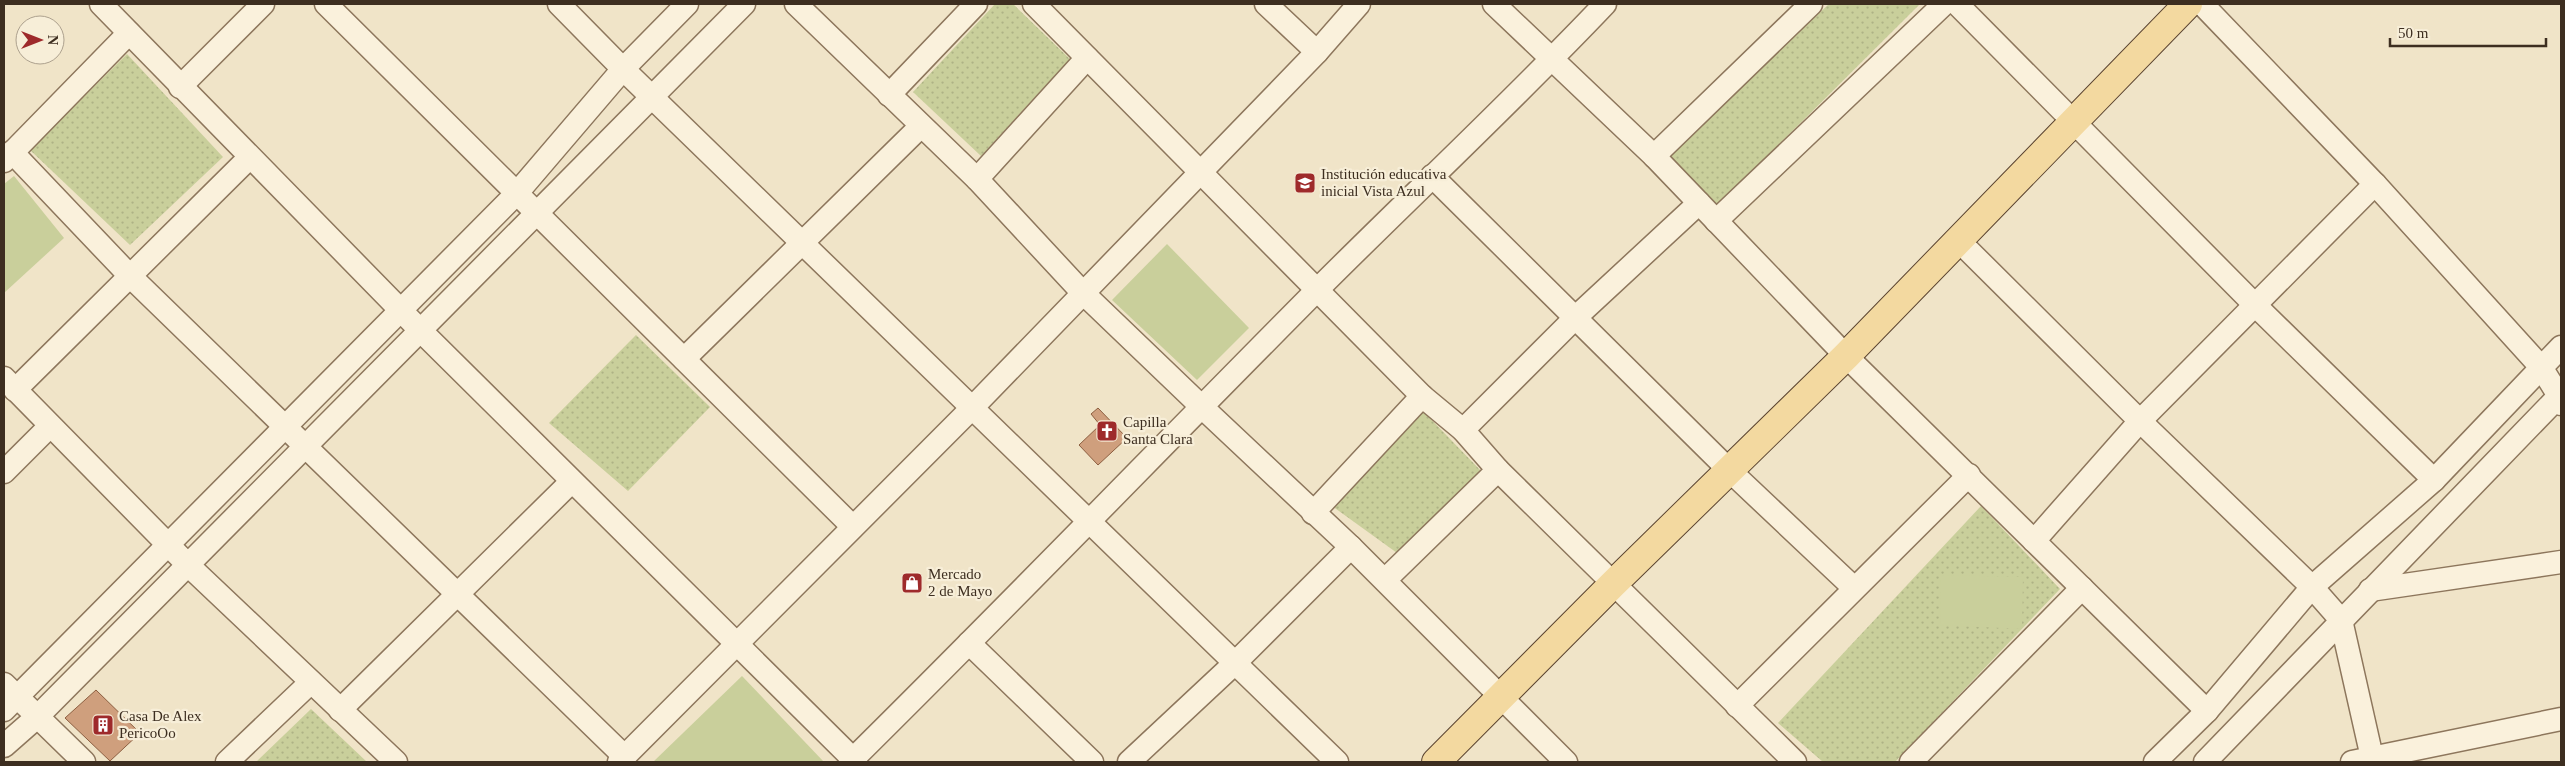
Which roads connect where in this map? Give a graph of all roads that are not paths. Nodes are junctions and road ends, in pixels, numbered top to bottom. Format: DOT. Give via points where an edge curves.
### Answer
graph roads {
  1 [pos="101,4"];
  2 [pos="263,4"];
  3 [pos="326,4"];
  4 [pos="559,4"];
  5 [pos="687,4"];
  6 [pos="744,4"];
  7 [pos="796,4"];
  8 [pos="976,4"];
  9 [pos="1266,4"];
  10 [pos="1359,4"];
  11 [pos="1494,4"];
  12 [pos="1605,4"];
  13 [pos="1810,4"];
  14 [pos="1944,4"];
  15 [pos="1957,4"];
  16 [pos="2188,4"];
  17 [pos="2202,4"];
  18 [pos="1037,5"];
  19 [pos="129,33"];
  20 [pos="1317,52"];
  21 [pos="1087,58"];
  22 [pos="1551,60"];
  23 [pos="623,69"];
  24 [pos="180,87"];
  25 [pos="889,94"];
  26 [pos="652,97"];
  27 [pos="2075,122"];
  28 [pos="921,126"];
  29 [pos="8,156"];
  30 [pos="1654,156"];
  31 [pos="250,158"];
  32 [pos="1200,171"];
  33 [pos="1432,176"];
  34 [pos="976,178"];
  35 [pos="2375,184"];
  36 [pos="517,193"];
  37 [pos="1699,203"];
  38 [pos="537,213"];
  39 [pos="1716,221"];
  40 [pos="1959,241"];
  41 [pos="802,243"];
  42 [pos="130,276"];
  43 [pos="1318,290"];
  44 [pos="1082,292"];
  45 [pos="2255,305"];
  46 [pos="400,311"];
  47 [pos="1576,316"];
  48 [pos="421,331"];
  49 [pos="2555,355"];
  50 [pos="1846,356"];
  51 [pos="684,359"];
  52 [pos="10,384"];
  53 [pos="1422,396"];
  54 [pos="2561,398"];
  55 [pos="972,408"];
  56 [pos="1202,408"];
  57 [pos="2140,421"];
  58 [pos="50,426"];
  59 [pos="285,428"];
  60 [pos="1463,430"];
  61 [pos="304,448"];
  62 [pos="1498,470"];
  63 [pos="1730,470"];
  64 [pos="4,472"];
  65 [pos="1969,475"];
  66 [pos="2434,480"];
  67 [pos="571,482"];
  68 [pos="1313,513"];
  69 [pos="1090,522"];
  70 [pos="852,526"];
  71 [pos="2034,541"];
  72 [pos="169,545"];
  73 [pos="1351,547"];
  74 [pos="2561,562"];
  75 [pos="188,565"];
  76 [pos="1385,580"];
  77 [pos="1612,584"];
  78 [pos="2312,587"];
  79 [pos="1854,588"];
  80 [pos="2082,588"];
  81 [pos="2370,590"];
  82 [pos="456,594"];
  83 [pos="2341,620"];
  84 [pos="969,643"];
  85 [pos="735,644"];
  86 [pos="1235,663"];
  87 [pos="311,682"];
  88 [pos="1502,696"];
  89 [pos="8,697"];
  90 [pos="1737,706"];
  91 [pos="340,710"];
  92 [pos="2207,711"];
  93 [pos="37,717"];
  94 [pos="2561,719"];
  95 [pos="4,746"];
  96 [pos="622,760"];
  97 [pos="853,761"];
  98 [pos="2365,761"];
  99 [pos="84,762"];
  100 [pos="227,762"];
  101 [pos="394,762"];
  102 [pos="1092,762"];
  103 [pos="1129,762"];
  104 [pos="1337,762"];
  105 [pos="1436,762"];
  106 [pos="1566,762"];
  107 [pos="1795,762"];
  108 [pos="1911,762"];
  109 [pos="2155,762"];
  110 [pos="2204,762"];
  1 -- 19 [label="street"];
  2 -- 24 [label="street"];
  3 -- 36 [label="street"];
  4 -- 23 [label="street"];
  5 -- 23 [label="street"];
  6 -- 26 [label="street"];
  7 -- 25 [label="street"];
  8 -- 25 [label="street"];
  9 -- 20 [label="street"];
  10 -- 20 [label="street"];
  11 -- 22 [label="street"];
  12 -- 22 [label="street"];
  13 -- 30 [label="street"];
  14 -- 39 [label="street"];
  15 -- 27 [label="street"];
  16 -- 27 [label="main road"];
  17 -- 35 [label="street"];
  18 -- 21 [label="street"];
  19 -- 24 [label="street"];
  19 -- 29 [label="street"];
  20 -- 32 [label="street"];
  21 -- 32 [label="street"];
  21 -- 34 [label="street"];
  22 -- 30 [label="street"];
  22 -- 33 [label="street"];
  23 -- 26 [label="street"];
  23 -- 36 [label="street"];
  24 -- 31 [label="street"];
  25 -- 28 [label="street"];
  26 -- 38 [label="street"];
  26 -- 41 [label="street"];
  27 -- 40 [label="main road"];
  27 -- 45 [label="street"];
  28 -- 34 [label="street"];
  28 -- 41 [label="street"];
  29 -- 42 [label="street"];
  30 -- 37 [label="street"];
  31 -- 42 [label="street"];
  31 -- 46 [label="street"];
  32 -- 43 [label="street"];
  32 -- 44 [label="street"];
  33 -- 43 [label="street"];
  33 -- 47 [label="street"];
  34 -- 44 [label="street"];
  35 -- 45 [label="street"];
  35 -- 49 [label="street"];
  36 -- 38 [label="street"];
  36 -- 46 [label="street"];
  37 -- 39 [label="street"];
  37 -- 47 [label="street"];
  38 -- 48 [label="street"];
  38 -- 51 [label="street"];
  39 -- 50 [label="street"];
  40 -- 50 [label="main road"];
  40 -- 57 [label="street"];
  41 -- 51 [label="street"];
  41 -- 55 [label="street"];
  42 -- 52 [label="street"];
  42 -- 59 [label="street"];
  43 -- 53 [label="street"];
  43 -- 56 [label="street"];
  44 -- 55 [label="street"];
  44 -- 56 [label="street"];
  45 -- 57 [label="street"];
  45 -- 66 [label="street"];
  46 -- 48 [label="street"];
  46 -- 59 [label="street"];
  47 -- 60 [label="street"];
  47 -- 63 [label="street"];
  48 -- 61 [label="street"];
  48 -- 67 [label="street"];
  49 -- 54 [label="street"];
  49 -- 66 [label="street"];
  50 -- 63 [label="main road"];
  50 -- 65 [label="street"];
  51 -- 70 [label="street"];
  52 -- 58 [label="street"];
  53 -- 60 [label="street"];
  53 -- 68 [label="street"];
  54 -- 81 [label="street"];
  55 -- 69 [label="street"];
  55 -- 70 [label="street"];
  56 -- 68 [label="street"];
  56 -- 69 [label="street"];
  57 -- 71 [label="street"];
  57 -- 78 [label="street"];
  58 -- 64 [label="street"];
  58 -- 72 [label="street"];
  59 -- 61 [label="street"];
  59 -- 72 [label="street"];
  60 -- 62 [label="street"];
  61 -- 75 [label="street"];
  61 -- 82 [label="street"];
  62 -- 76 [label="street"];
  62 -- 77 [label="street"];
  63 -- 77 [label="main road"];
  63 -- 79 [label="street"];
  65 -- 71 [label="street"];
  65 -- 79 [label="street"];
  66 -- 78 [label="street"];
  67 -- 82 [label="street"];
  67 -- 85 [label="street"];
  68 -- 73 [label="street"];
  69 -- 84 [label="street"];
  69 -- 86 [label="street"];
  70 -- 85 [label="street"];
  71 -- 80 [label="street"];
  72 -- 75 [label="street"];
  72 -- 89 [label="street"];
  73 -- 76 [label="street"];
  73 -- 86 [label="street"];
  74 -- 81 [label="street"];
  75 -- 87 [label="street"];
  75 -- 93 [label="street"];
  76 -- 88 [label="street"];
  77 -- 88 [label="main road"];
  77 -- 90 [label="street"];
  78 -- 83 [label="street"];
  78 -- 92 [label="street"];
  79 -- 90 [label="street"];
  80 -- 92 [label="street"];
  80 -- 108 [label="street"];
  81 -- 83 [label="street"];
  82 -- 91 [label="street"];
  82 -- 96 [label="street"];
  83 -- 98 [label="street"];
  83 -- 110 [label="street"];
  84 -- 97 [label="street"];
  84 -- 102 [label="street"];
  85 -- 96 [label="street"];
  85 -- 97 [label="street"];
  86 -- 103 [label="street"];
  86 -- 104 [label="street"];
  87 -- 91 [label="street"];
  87 -- 100 [label="street"];
  88 -- 105 [label="main road"];
  88 -- 106 [label="street"];
  89 -- 93 [label="street"];
  90 -- 107 [label="street"];
  91 -- 101 [label="street"];
  92 -- 109 [label="street"];
  93 -- 95 [label="street"];
  93 -- 99 [label="street"];
  94 -- 98 [label="street"];
}
